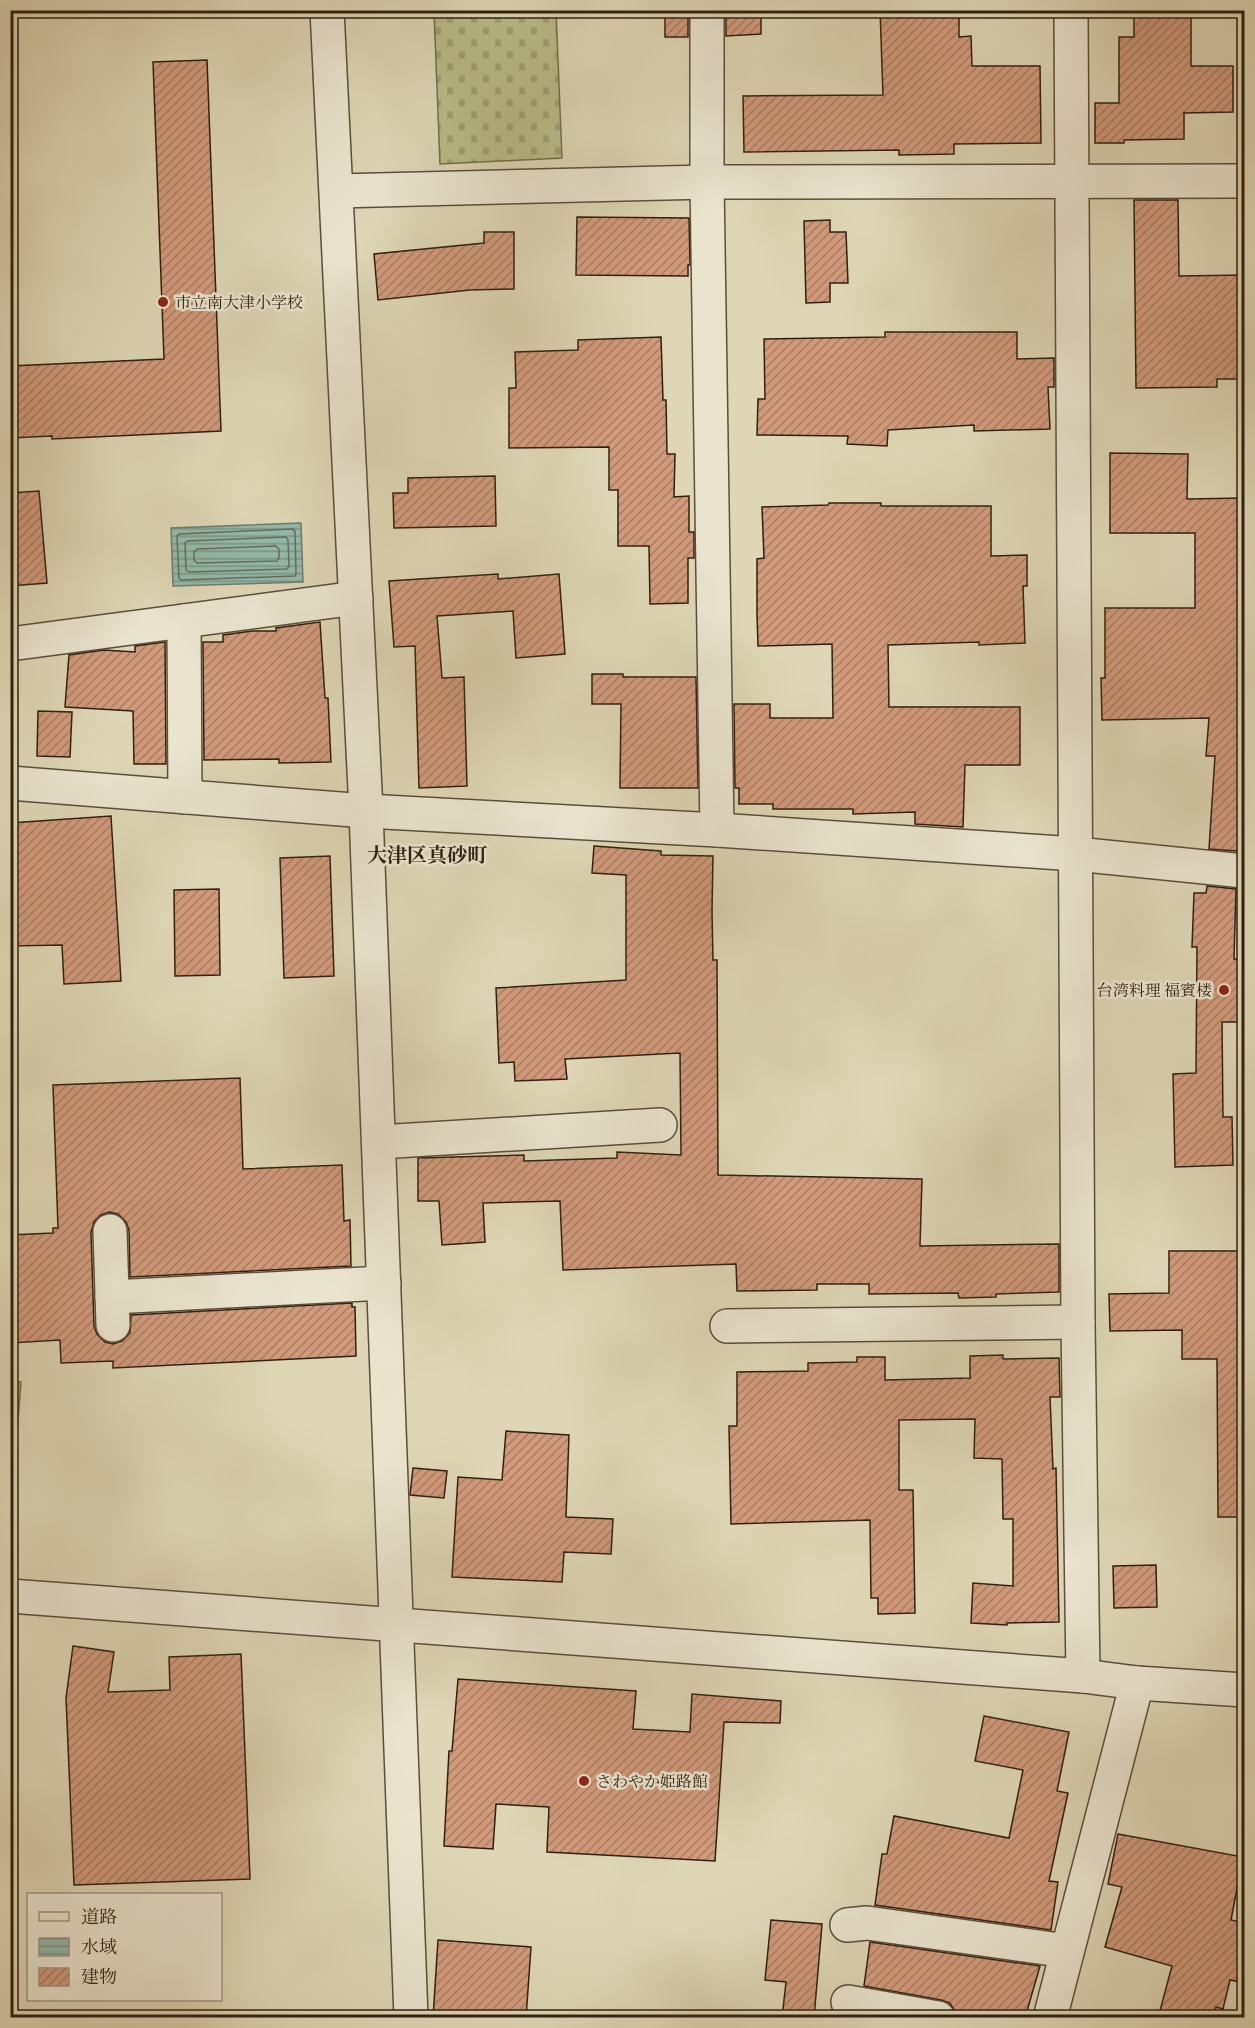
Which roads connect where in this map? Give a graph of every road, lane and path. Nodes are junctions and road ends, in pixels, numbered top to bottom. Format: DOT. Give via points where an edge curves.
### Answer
graph roads {
  1 [pos="327,10"];
  2 [pos="707,10"];
  3 [pos="1071,10"];
  4 [pos="1071,181"];
  5 [pos="1245,181"];
  6 [pos="707,183"];
  7 [pos="337,191"];
  8 [pos="356,598"];
  9 [pos="184,621"];
  10 [pos="10,644"];
  11 [pos="10,783"];
  12 [pos="185,796"];
  13 [pos="366,811"];
  14 [pos="717,830"];
  15 [pos="1076,854"];
  16 [pos="1245,871"];
  17 [pos="660,1125"];
  18 [pos="379,1142"];
  19 [pos="110,1231"];
  20 [pos="384,1283"];
  21 [pos="1078,1322"];
  22 [pos="727,1326"];
  23 [pos="10,1596"];
  24 [pos="397,1623"];
  25 [pos="1083,1676"];
  26 [pos="1137,1683"];
  27 [pos="1245,1690"];
  28 [pos="847,1925"];
  29 [pos="1067,1952"];
  30 [pos="848,2001"];
  31 [pos="411,2018"];
  32 [pos="938,2018"];
  33 [pos="1050,2018"];
  1 -- 7 [label="street"];
  2 -- 6 [label="street"];
  3 -- 4 [label="street"];
  4 -- 5 [label="street"];
  4 -- 6 [label="street"];
  4 -- 15 [label="street"];
  6 -- 7 [label="street"];
  6 -- 14 [label="street"];
  7 -- 8 [label="street"];
  8 -- 9 [label="street"];
  8 -- 13 [label="street"];
  9 -- 10 [label="street"];
  9 -- 12 [label="street"];
  11 -- 12 [label="street"];
  12 -- 13 [label="street"];
  13 -- 14 [label="street"];
  13 -- 18 [label="street"];
  14 -- 15 [label="street"];
  15 -- 16 [label="street"];
  15 -- 21 [label="street"];
  17 -- 18 [label="street"];
  18 -- 20 [label="street"];
  19 -- 20 [label="street" via="112,1311"];
  20 -- 24 [label="street"];
  21 -- 22 [label="street"];
  21 -- 25 [label="street"];
  23 -- 24 [label="street"];
  24 -- 25 [label="street"];
  24 -- 31 [label="street"];
  25 -- 26 [label="street"];
  26 -- 27 [label="street"];
  26 -- 29 [label="street"];
  28 -- 29 [label="street" via="867,1923"];
  29 -- 33 [label="street"];
  30 -- 32 [label="street"];
}
